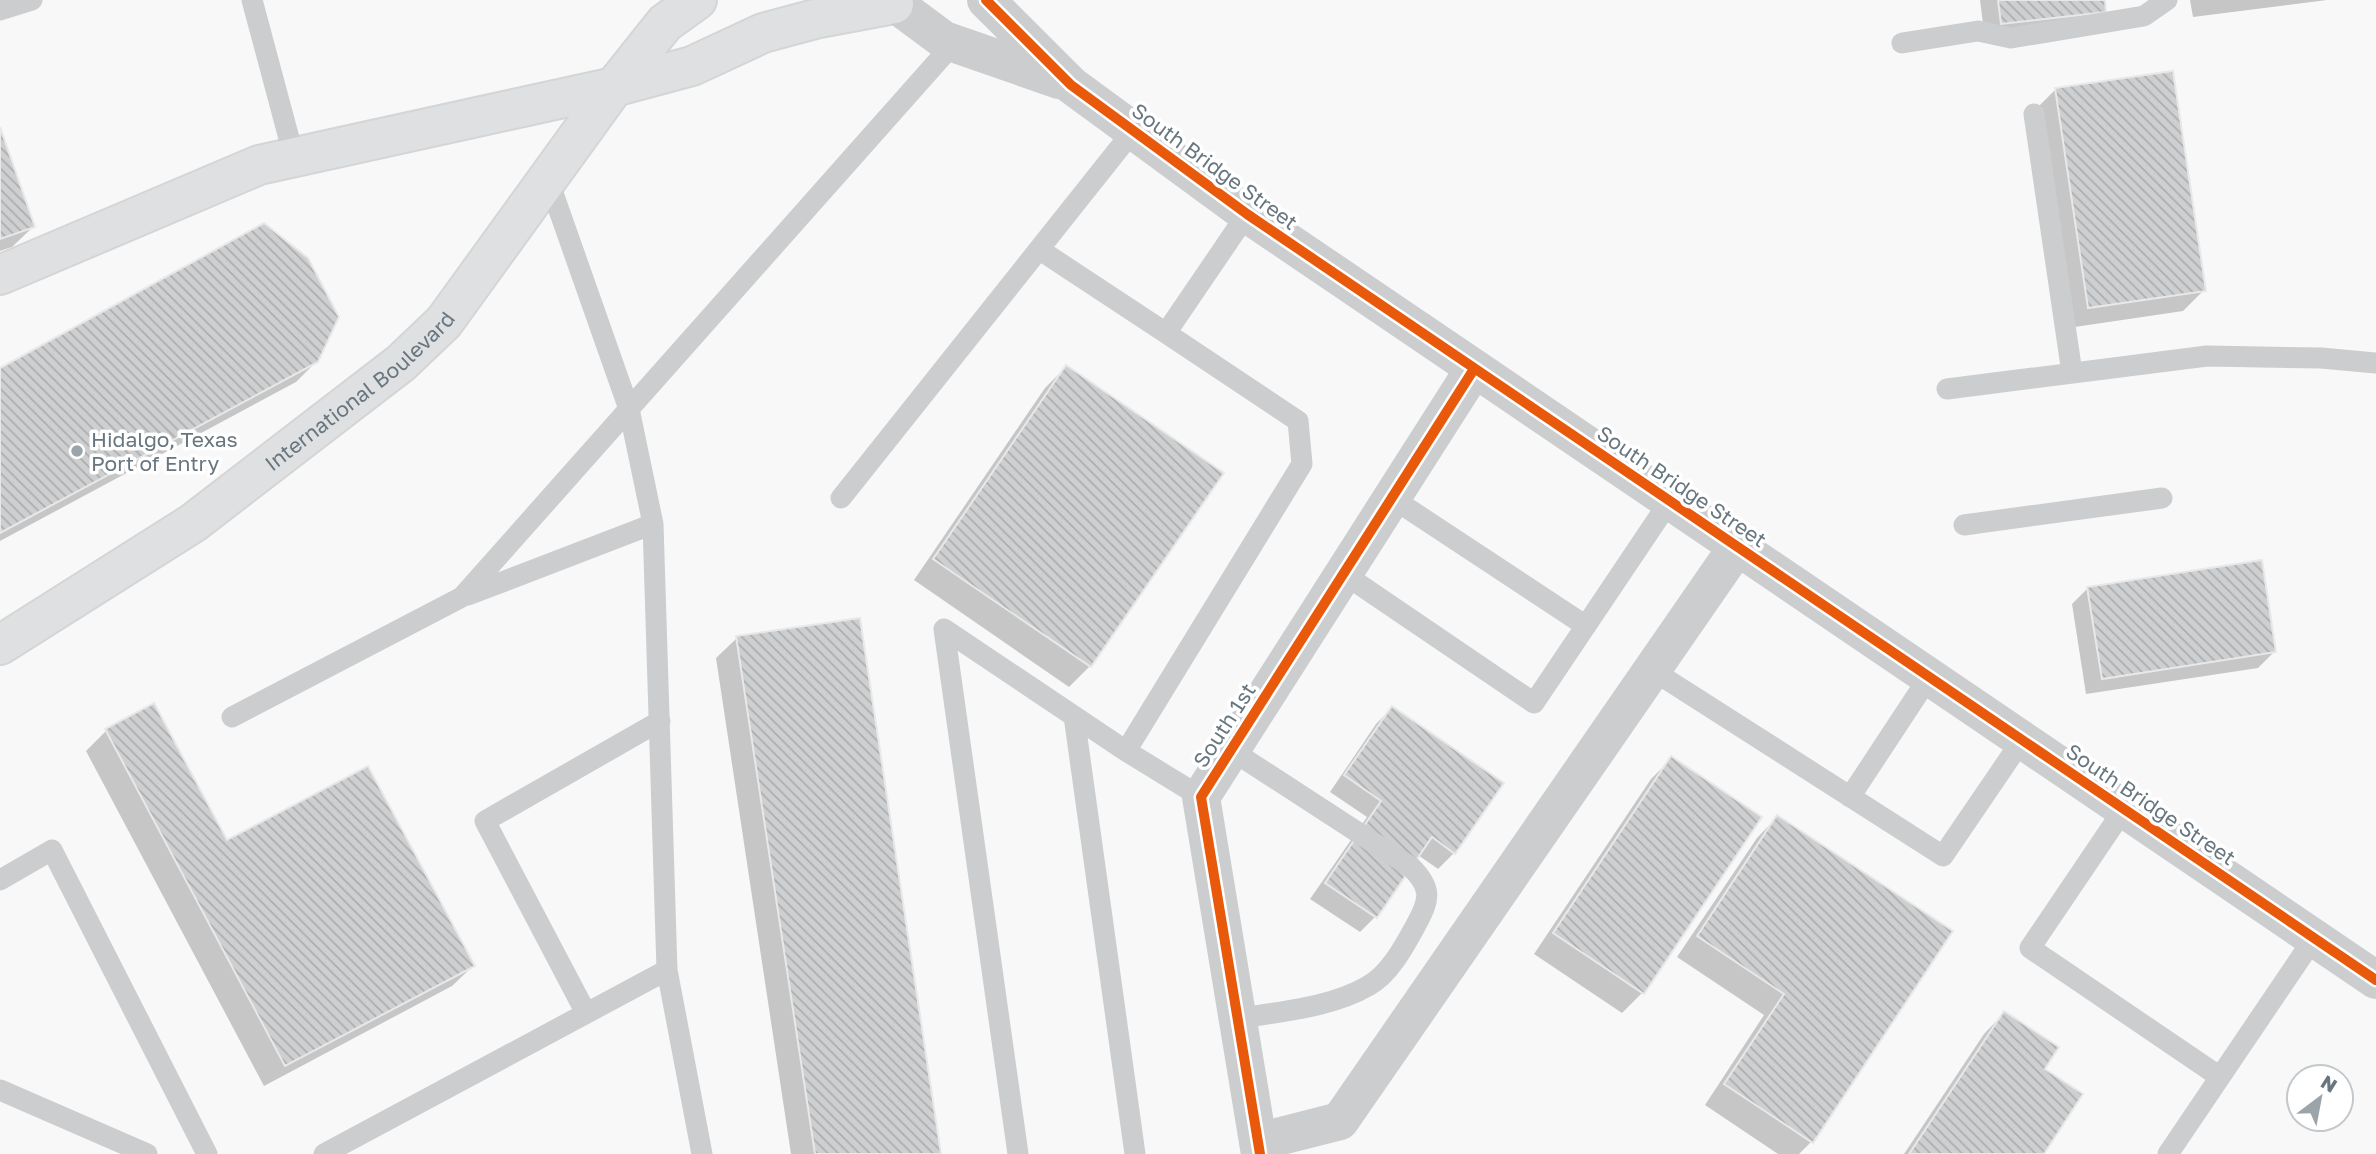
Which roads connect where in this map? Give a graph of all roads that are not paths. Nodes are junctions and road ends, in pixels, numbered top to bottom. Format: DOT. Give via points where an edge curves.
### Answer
graph roads {
  1 [pos="32,0"];
  2 [pos="252,0"];
  3 [pos="697,0"];
  4 [pos="986,0"];
  5 [pos="2167,0"];
  6 [pos="892,2"];
  7 [pos="2141,8"];
  8 [pos="0,10"];
  9 [pos="666,11"];
  10 [pos="954,43"];
  11 [pos="1902,43"];
  12 [pos="1071,85"];
  13 [pos="614,88"];
  14 [pos="2034,114"];
  15 [pos="1133,131"];
  16 [pos="294,157"];
  17 [pos="548,179"];
  18 [pos="1247,214"];
  19 [pos="1040,250"];
  20 [pos="0,275"];
  21 [pos="1166,333"];
  22 [pos="2376,363"];
  23 [pos="1474,369"];
  24 [pos="2072,373"];
  25 [pos="1947,389"];
  26 [pos="629,409"];
  27 [pos="841,498"];
  28 [pos="1392,498"];
  29 [pos="2162,498"];
  30 [pos="1669,502"];
  31 [pos="653,524"];
  32 [pos="1964,525"];
  33 [pos="1737,547"];
  34 [pos="1344,574"];
  35 [pos="462,597"];
  36 [pos="1586,626"];
  37 [pos="0,646"];
  38 [pos="1652,670"];
  39 [pos="1929,677"];
  40 [pos="1074,716"];
  41 [pos="232,717"];
  42 [pos="660,721"];
  43 [pos="2022,740"];
  44 [pos="1231,750"];
  45 [pos="1126,751"];
  46 [pos="1201,797"];
  47 [pos="1850,797"];
  48 [pos="2124,809"];
  49 [pos="0,880"];
  50 [pos="2314,938"];
  51 [pos="667,970"];
  52 [pos="2376,979"];
  53 [pos="586,1013"];
  54 [pos="1238,1019"];
  55 [pos="2220,1077"];
  56 [pos="0,1090"];
  57 [pos="1259,1148"];
  58 [pos="147,1154"];
  59 [pos="206,1154"];
  60 [pos="324,1154"];
  61 [pos="702,1154"];
  62 [pos="1018,1154"];
  63 [pos="1135,1154"];
  64 [pos="2168,1154"];
  1 -- 8 [label="lane"];
  2 -- 16 [label="lane"];
  3 -- 9 [label="main road, International Boulevard"];
  4 -- 12 [label="street, South Bridge Street"];
  5 -- 7 [label="lane"];
  6 -- 10 [label="street, South Bridge Street"];
  6 -- 13 [label="main road" via="764,33 692,66"];
  7 -- 11 [label="lane" via="2011,38 1978,31"];
  9 -- 13 [label="main road, International Boulevard"];
  10 -- 12 [label="street, South Bridge Street"];
  10 -- 26 [label="lane"];
  12 -- 15 [label="street, South Bridge Street"];
  13 -- 16 [label="main road"];
  13 -- 17 [label="main road, International Boulevard"];
  14 -- 24 [label="lane"];
  15 -- 18 [label="street, South Bridge Street"];
  15 -- 19 [label="lane"];
  16 -- 20 [label="main road" via="259,165"];
  17 -- 26 [label="lane"];
  17 -- 37 [label="main road, International Boulevard" via="444,322 401,363 193,523"];
  18 -- 21 [label="lane"];
  18 -- 23 [label="street, South Bridge Street"];
  19 -- 21 [label="lane"];
  19 -- 27 [label="lane"];
  21 -- 45 [label="lane" via="1298,421 1301,464"];
  22 -- 24 [label="lane" via="2207,356"];
  23 -- 28 [label="street, South 1st"];
  23 -- 30 [label="street, South Bridge Street"];
  24 -- 25 [label="lane"];
  26 -- 31 [label="lane"];
  26 -- 35 [label="lane"];
  28 -- 34 [label="street, South 1st"];
  28 -- 36 [label="lane"];
  29 -- 32 [label="lane"];
  30 -- 33 [label="street, South Bridge Street"];
  30 -- 36 [label="lane"];
  31 -- 35 [label="lane"];
  31 -- 42 [label="lane"];
  33 -- 38 [label="street, South 1st"];
  33 -- 39 [label="street, South Bridge Street"];
  34 -- 36 [label="lane" via="1534,703"];
  34 -- 44 [label="street, South 1st"];
  35 -- 41 [label="lane"];
  38 -- 47 [label="lane"];
  38 -- 57 [label="street, South 1st" via="1340,1121"];
  39 -- 43 [label="street, South Bridge Street"];
  39 -- 47 [label="lane"];
  40 -- 45 [label="lane"];
  40 -- 62 [label="lane" via="944,629"];
  40 -- 63 [label="lane"];
  42 -- 51 [label="lane"];
  42 -- 53 [label="lane" via="485,821"];
  43 -- 47 [label="lane" via="1943,856"];
  43 -- 48 [label="street, South Bridge Street"];
  44 -- 46 [label="street, South 1st"];
  44 -- 54 [label="lane" via="1411,867 1424,880 1428,903 1399,956 1370,986 1329,1001"];
  45 -- 46 [label="lane"];
  46 -- 54 [label="street, South 1st"];
  48 -- 50 [label="street, South Bridge Street"];
  48 -- 55 [label="lane" via="2030,948"];
  49 -- 59 [label="lane" via="52,850"];
  50 -- 52 [label="street, South Bridge Street"];
  50 -- 55 [label="lane"];
  51 -- 53 [label="lane"];
  51 -- 61 [label="lane"];
  53 -- 60 [label="lane"];
  54 -- 57 [label="street, South 1st"];
  55 -- 64 [label="lane"];
  56 -- 58 [label="lane"];
}
